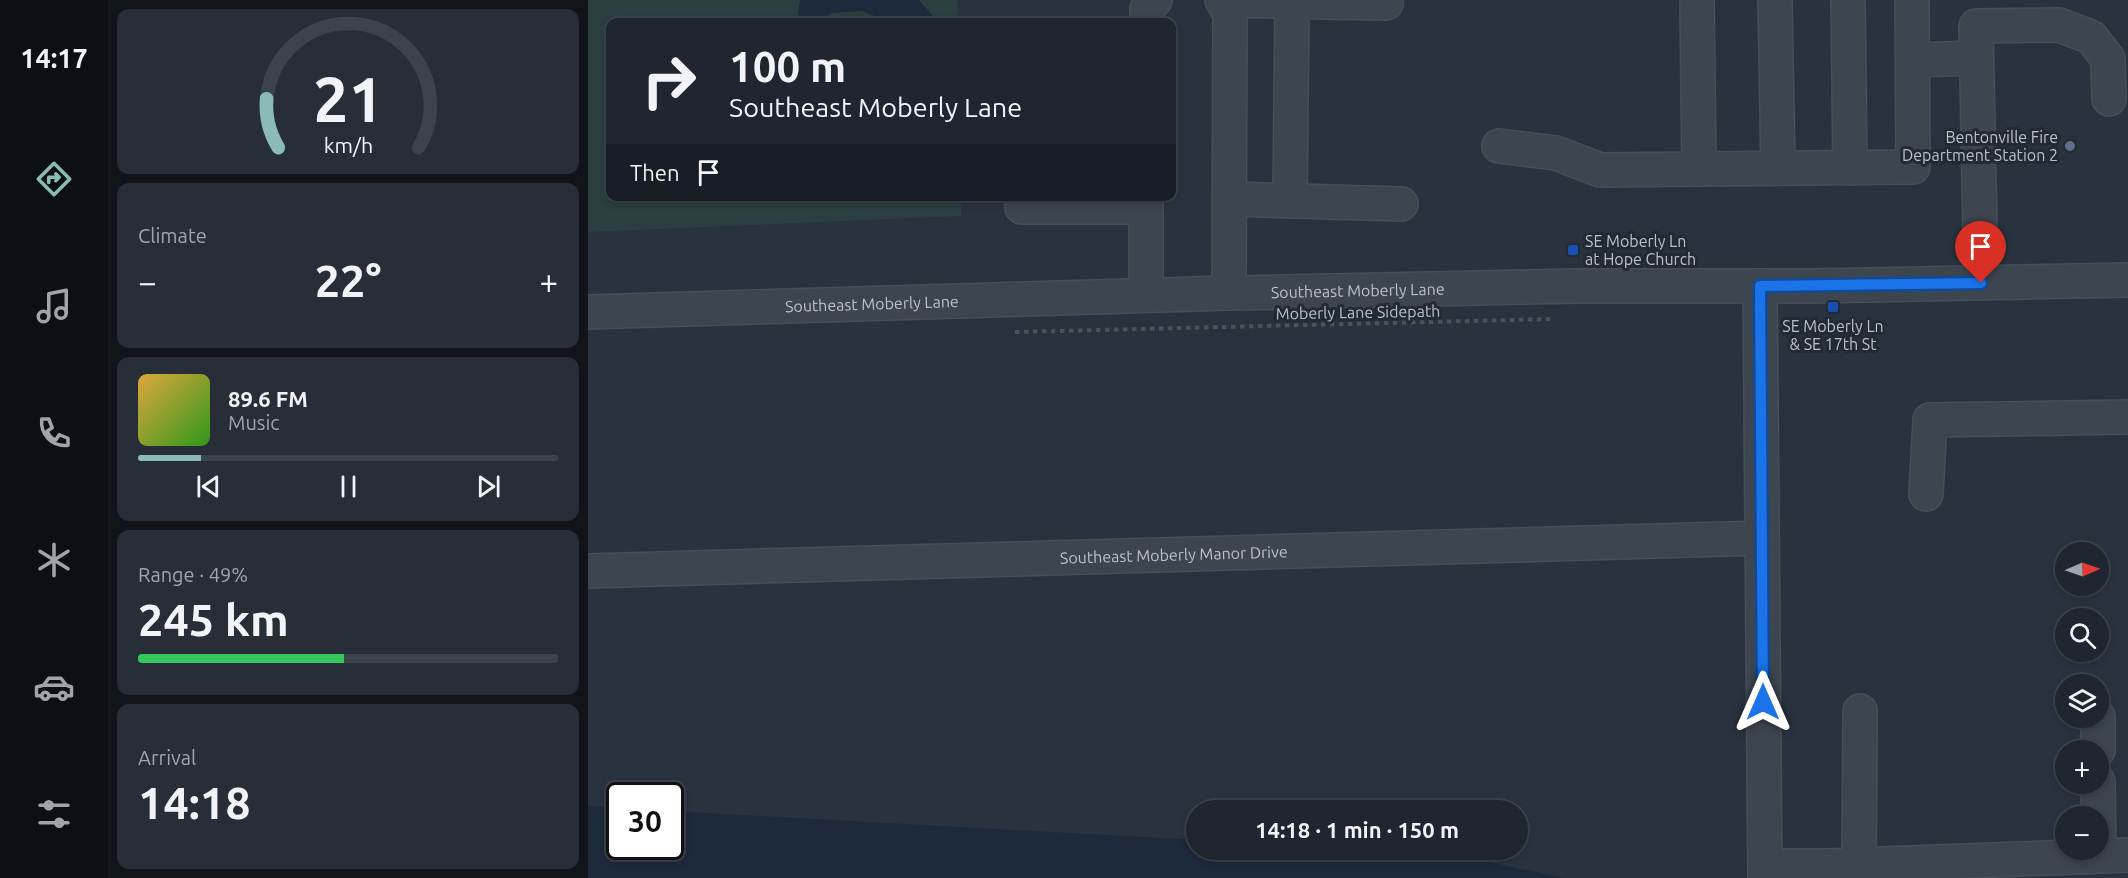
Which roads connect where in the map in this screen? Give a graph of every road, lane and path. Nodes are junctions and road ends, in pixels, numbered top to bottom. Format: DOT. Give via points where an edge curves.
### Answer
graph roads {
  1 [pos="1222,0"];
  2 [pos="1697,0"];
  3 [pos="1775,0"];
  4 [pos="1848,0"];
  5 [pos="1912,0"];
  6 [pos="1292,2"];
  7 [pos="1386,3"];
  8 [pos="1976,28"];
  9 [pos="1913,60"];
  10 [pos="2109,99"];
  11 [pos="1499,146"];
  12 [pos="1778,168"];
  13 [pos="1850,168"];
  14 [pos="1699,169"];
  15 [pos="1229,199"];
  16 [pos="1290,201"];
  17 [pos="1146,202"];
  18 [pos="1401,204"];
  19 [pos="1022,207"];
  20 [pos="2128,280"];
  21 [pos="1981,283"];
  22 [pos="1760,286"];
  23 [pos="1229,293"];
  24 [pos="1146,295"];
  25 [pos="588,312"];
  26 [pos="1559,319"];
  27 [pos="1013,332"];
  28 [pos="2128,417"];
  29 [pos="1926,494"];
  30 [pos="1762,538"];
  31 [pos="588,571"];
  32 [pos="1860,711"];
  33 [pos="2101,794"];
  34 [pos="2114,856"];
  35 [pos="1838,870"];
  36 [pos="1765,872"];
  1 -- 6 [label="street"];
  1 -- 15 [label="street" via="1230,14"];
  2 -- 14 [label="street"];
  3 -- 12 [label="street"];
  4 -- 13 [label="street"];
  5 -- 9 [label="street"];
  6 -- 7 [label="street"];
  6 -- 16 [label="street"];
  8 -- 9 [label="street"];
  8 -- 10 [label="street" via="2059,25 2091,38 2108,59"];
  8 -- 21 [label="street"];
  9 -- 13 [label="street" via="1913,167"];
  11 -- 14 [label="street" via="1556,153 1600,170"];
  12 -- 13 [label="street"];
  12 -- 14 [label="street"];
  15 -- 16 [label="street"];
  15 -- 23 [label="street"];
  16 -- 18 [label="street"];
  17 -- 19 [label="street"];
  17 -- 24 [label="street"];
  20 -- 21 [label="street, Southeast Moberly Lane"];
  21 -- 22 [label="street, Southeast Moberly Lane"];
  22 -- 23 [label="street, Southeast Moberly Lane"];
  22 -- 30 [label="street"];
  23 -- 24 [label="street, Southeast Moberly Lane"];
  24 -- 25 [label="street, Southeast Moberly Lane"];
  26 -- 27 [label="path, Moberly Lane Sidepath"];
  28 -- 29 [label="street" via="1930,420"];
  30 -- 31 [label="street, Southeast Moberly Manor Drive"];
  30 -- 36 [label="street"];
  32 -- 35 [label="street"];
  33 -- 34 [label="street"];
  34 -- 35 [label="street"];
  35 -- 36 [label="street"];
}
